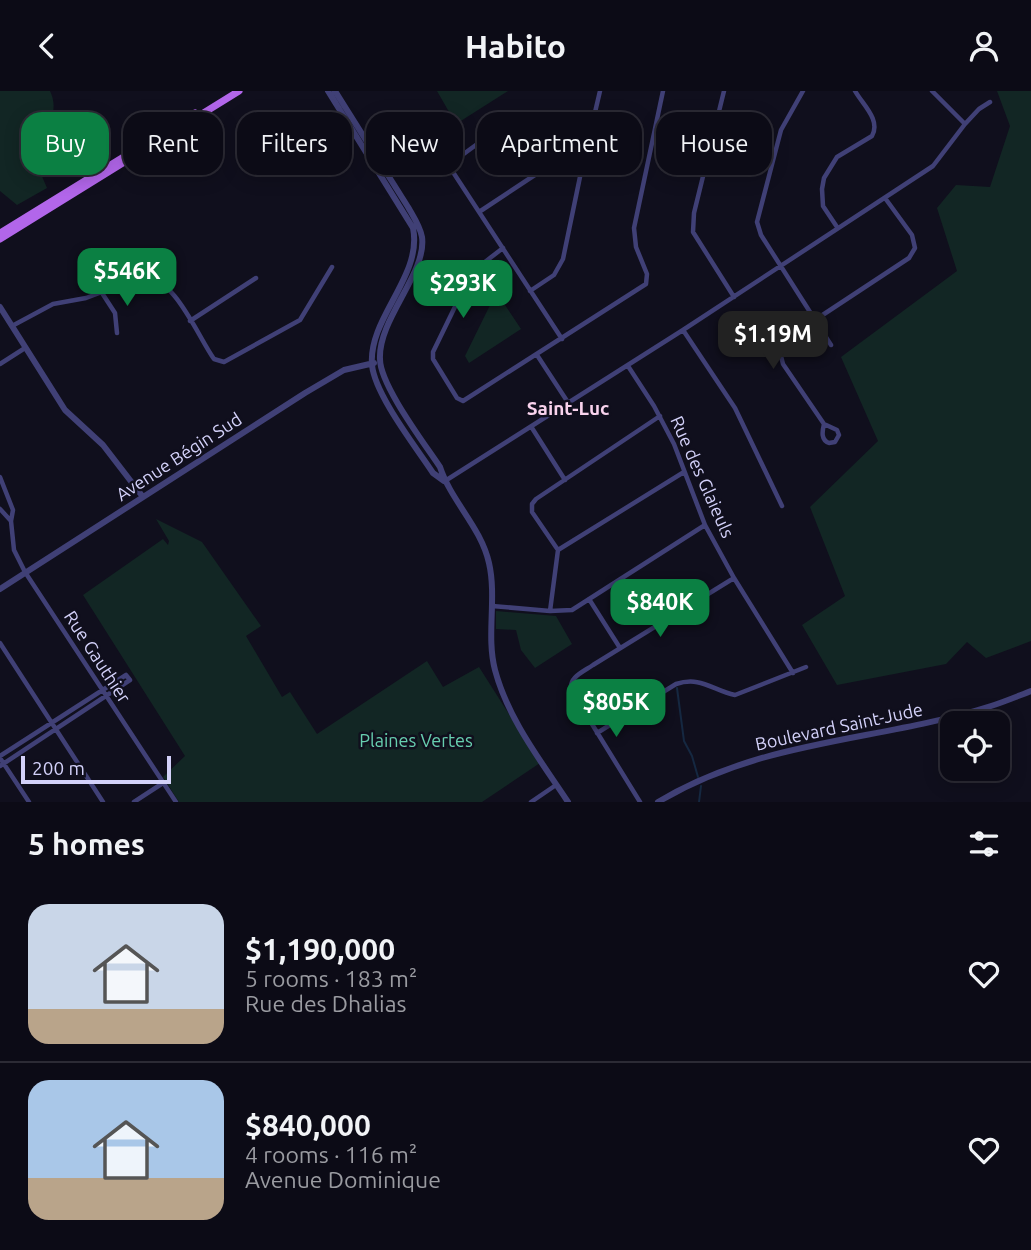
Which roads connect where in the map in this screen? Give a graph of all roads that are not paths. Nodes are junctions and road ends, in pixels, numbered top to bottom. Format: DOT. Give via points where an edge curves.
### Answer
graph roads {
  1 [pos="231,91"];
  2 [pos="239,91"];
  3 [pos="328,91"];
  4 [pos="335,91"];
  5 [pos="600,91"];
  6 [pos="663,91"];
  7 [pos="724,91"];
  8 [pos="803,91"];
  9 [pos="855,91"];
  10 [pos="932,91"];
  11 [pos="990,103"];
  12 [pos="595,112"];
  13 [pos="659,112"];
  14 [pos="719,112"];
  15 [pos="965,124"];
  16 [pos="656,127"];
  17 [pos="366,145"];
  18 [pos="366,148"];
  19 [pos="383,175"];
  20 [pos="455,175"];
  21 [pos="535,175"];
  22 [pos="580,175"];
  23 [pos="703,175"];
  24 [pos="885,198"];
  25 [pos="479,212"];
  26 [pos="837,227"];
  27 [pos="0,233"];
  28 [pos="0,239"];
  29 [pos="503,248"];
  30 [pos="780,266"];
  31 [pos="332,267"];
  32 [pos="256,278"];
  33 [pos="530,291"];
  34 [pos="102,292"];
  35 [pos="734,297"];
  36 [pos="0,307"];
  37 [pos="815,320"];
  38 [pos="190,321"];
  39 [pos="12,326"];
  40 [pos="683,330"];
  41 [pos="117,333"];
  42 [pos="562,339"];
  43 [pos="831,345"];
  44 [pos="25,348"];
  45 [pos="537,355"];
  46 [pos="376,363"];
  47 [pos="0,364"];
  48 [pos="628,366"];
  49 [pos="569,404"];
  50 [pos="660,416"];
  51 [pos="824,424"];
  52 [pos="532,428"];
  53 [pos="684,472"];
  54 [pos="0,477"];
  55 [pos="565,480"];
  56 [pos="444,481"];
  57 [pos="143,497"];
  58 [pos="782,506"];
  59 [pos="0,509"];
  60 [pos="11,521"];
  61 [pos="705,525"];
  62 [pos="558,550"];
  63 [pos="25,572"];
  64 [pos="734,578"];
  65 [pos="0,589"];
  66 [pos="589,599"];
  67 [pos="491,606"];
  68 [pos="550,611"];
  69 [pos="0,643"];
  70 [pos="620,648"];
  71 [pos="806,667"];
  72 [pos="793,673"];
  73 [pos="102,689"];
  74 [pos="1031,692"];
  75 [pos="106,695"];
  76 [pos="51,722"];
  77 [pos="56,729"];
  78 [pos="597,733"];
  79 [pos="0,757"];
  80 [pos="2,765"];
  81 [pos="163,783"];
  82 [pos="557,785"];
  83 [pos="29,802"];
  84 [pos="103,802"];
  85 [pos="134,802"];
  86 [pos="176,802"];
  87 [pos="531,802"];
  88 [pos="568,802"];
  89 [pos="640,802"];
  90 [pos="658,802"];
  1 -- 27 [label="main road"];
  2 -- 28 [label="main road"];
  3 -- 18 [label="street"];
  4 -- 17 [label="street"];
  5 -- 12 [label="street"];
  6 -- 13 [label="street"];
  7 -- 14 [label="street"];
  8 -- 30 [label="street" via="778,138 757,222"];
  9 -- 26 [label="street" via="876,128 872,137 837,157 824,178 823,206"];
  10 -- 15 [label="street"];
  11 -- 15 [label="street"];
  15 -- 24 [label="street" via="933,166"];
  16 -- 42 [label="street" via="634,228 636,247 648,274 646,284"];
  19 -- 46 [label="street" via="413,228 415,245 378,335"];
  20 -- 25 [label="street"];
  21 -- 25 [label="street"];
  22 -- 33 [label="street" via="559,268"];
  23 -- 35 [label="street" via="693,232"];
  24 -- 26 [label="street"];
  24 -- 37 [label="street" via="912,235 915,248 909,258"];
  25 -- 29 [label="street"];
  26 -- 30 [label="street"];
  29 -- 33 [label="street"];
  29 -- 45 [label="street" via="468,280 433,359 457,398 464,401"];
  30 -- 35 [label="street"];
  30 -- 37 [label="street"];
  31 -- 38 [label="street" via="300,320 225,362 214,359"];
  32 -- 38 [label="street"];
  33 -- 42 [label="street"];
  34 -- 38 [label="street" via="150,276 170,290"];
  34 -- 39 [label="street" via="53,304"];
  34 -- 41 [label="street" via="115,313"];
  35 -- 40 [label="street"];
  36 -- 39 [label="street"];
  37 -- 43 [label="street"];
  37 -- 51 [label="street" via="781,356"];
  39 -- 44 [label="street"];
  40 -- 48 [label="street"];
  40 -- 58 [label="street" via="735,408"];
  42 -- 45 [label="street"];
  44 -- 47 [label="street"];
  44 -- 57 [label="street" via="65,410 103,445"];
  45 -- 49 [label="street"];
  46 -- 56 [label="street" via="382,394 433,473"];
  46 -- 57 [label="street, Avenue Bégin Sud" via="334,376"];
  48 -- 49 [label="street"];
  48 -- 50 [label="street, Rue des Glaieuls"];
  49 -- 52 [label="street"];
  50 -- 53 [label="street, Rue des Glaieuls"];
  50 -- 55 [label="street"];
  51 -- 51 [label="street" via="824,440 835,442 837,430"];
  52 -- 55 [label="street"];
  52 -- 56 [label="street"];
  53 -- 61 [label="street, Rue des Glaieuls"];
  53 -- 62 [label="street"];
  54 -- 60 [label="street, Rue Gauthier" via="13,510"];
  55 -- 62 [label="street" via="531,504"];
  56 -- 67 [label="street" via="475,530 489,563"];
  57 -- 63 [label="street, Avenue Bégin Sud"];
  59 -- 60 [label="street"];
  60 -- 63 [label="street, Rue Gauthier" via="14,549"];
  61 -- 64 [label="street, Rue des Glaieuls"];
  61 -- 66 [label="street"];
  62 -- 68 [label="street"];
  63 -- 65 [label="street, Avenue Bégin Sud"];
  63 -- 73 [label="street, Rue Gauthier"];
  64 -- 70 [label="street"];
  64 -- 72 [label="street, Rue des Glaieuls"];
  66 -- 68 [label="street" via="572,610"];
  66 -- 70 [label="street"];
  67 -- 68 [label="street"];
  67 -- 82 [label="street" via="495,670 516,722"];
  69 -- 76 [label="street"];
  70 -- 78 [label="street" via="570,685"];
  71 -- 72 [label="street"];
  72 -- 78 [label="street" via="735,695 687,680"];
  73 -- 75 [label="street, Rue Gauthier"];
  73 -- 75 [label="street" via="126,675 130,680"];
  73 -- 76 [label="street"];
  74 -- 90 [label="street, Boulevard Saint-Jude" via="990,707 758,758"];
  75 -- 77 [label="street"];
  75 -- 81 [label="street, Rue Gauthier"];
  76 -- 77 [label="street"];
  76 -- 79 [label="street"];
  77 -- 80 [label="street"];
  77 -- 84 [label="street"];
  78 -- 89 [label="street"];
  79 -- 80 [label="street"];
  80 -- 83 [label="street"];
  81 -- 85 [label="street"];
  81 -- 86 [label="street, Rue Gauthier"];
  82 -- 87 [label="street"];
  82 -- 88 [label="street"];
}
